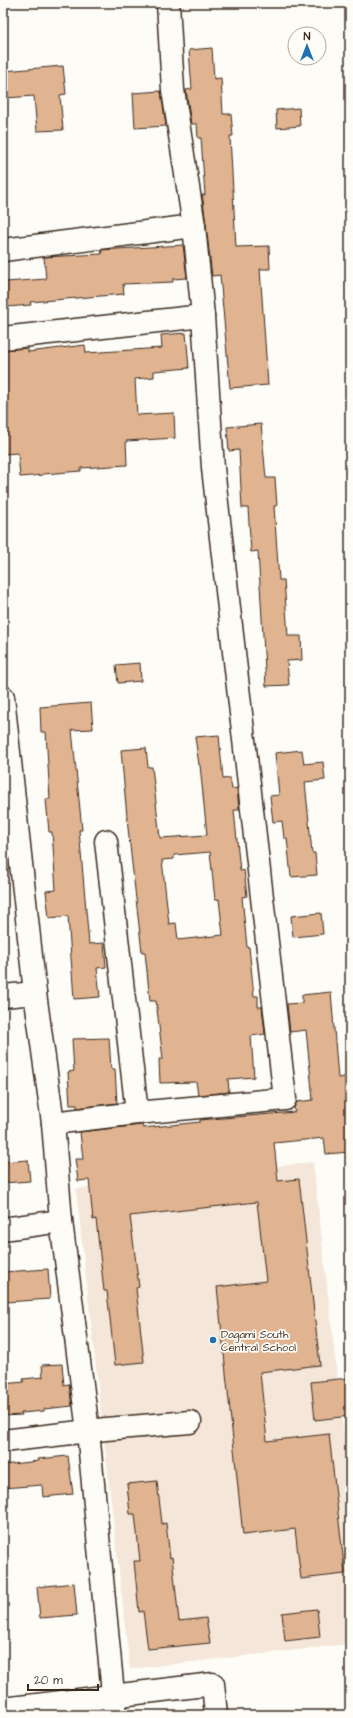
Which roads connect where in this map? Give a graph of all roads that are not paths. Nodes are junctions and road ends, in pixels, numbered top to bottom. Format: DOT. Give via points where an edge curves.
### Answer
graph roads {
  1 [pos="168,3"];
  2 [pos="194,226"];
  3 [pos="3,250"];
  4 [pos="203,316"];
  5 [pos="3,338"];
  6 [pos="3,698"];
  7 [pos="106,841"];
  8 [pos="35,993"];
  9 [pos="3,996"];
  10 [pos="137,1113"];
  11 [pos="54,1123"];
  12 [pos="62,1221"];
  13 [pos="3,1229"];
  14 [pos="190,1422"];
  15 [pos="88,1431"];
  16 [pos="3,1441"];
  17 [pos="114,1706"];
  18 [pos="3,1709"];
  19 [pos="216,1715"];
  1 -- 2 [label="street" via="173,90"];
  2 -- 3 [label="street"];
  2 -- 4 [label="street"];
  4 -- 5 [label="street"];
  4 -- 10 [label="street" via="213,468 285,1099"];
  6 -- 8 [label="street"];
  7 -- 10 [label="street"];
  8 -- 9 [label="street"];
  8 -- 11 [label="street"];
  10 -- 11 [label="street"];
  11 -- 12 [label="street"];
  12 -- 13 [label="street"];
  12 -- 15 [label="street"];
  14 -- 15 [label="street"];
  15 -- 16 [label="street"];
  15 -- 17 [label="street"];
  17 -- 18 [label="street"];
  17 -- 19 [label="street" via="213,1684"];
}
